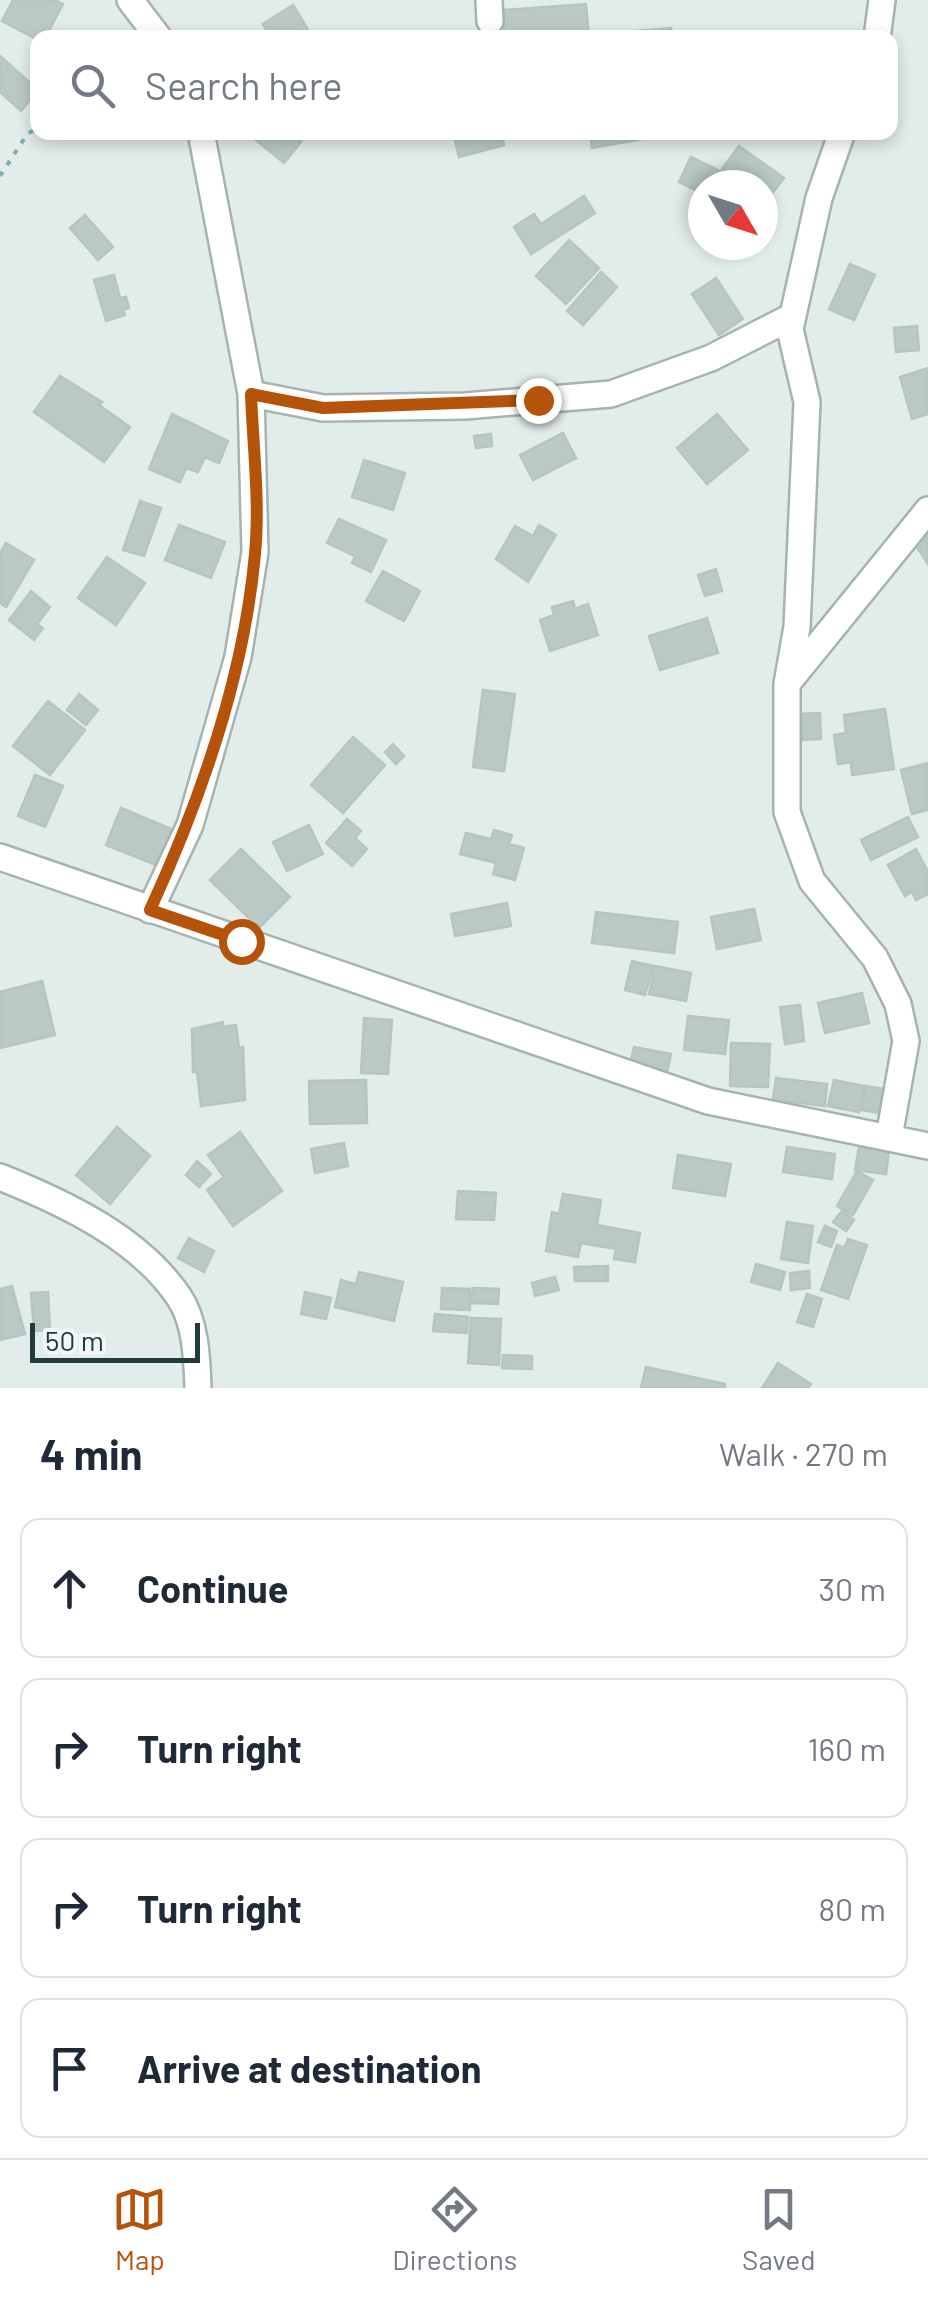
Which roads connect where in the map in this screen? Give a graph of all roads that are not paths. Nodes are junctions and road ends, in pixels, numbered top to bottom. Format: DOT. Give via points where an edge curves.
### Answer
graph roads {
  1 [pos="130,0"];
  2 [pos="882,0"];
  3 [pos="153,30"];
  4 [pos="878,30"];
  5 [pos="203,140"];
  6 [pos="839,140"];
  7 [pos="792,316"];
  8 [pos="251,394"];
  9 [pos="928,510"];
  10 [pos="786,684"];
  11 [pos="0,857"];
  12 [pos="150,910"];
  13 [pos="890,1137"];
  14 [pos="928,1146"];
  15 [pos="0,1178"];
  16 [pos="198,1388"];
  1 -- 3 [label="street"];
  2 -- 4 [label="street"];
  5 -- 8 [label="street"];
  6 -- 7 [label="street"];
  7 -- 8 [label="street" via="712,358 611,394 323,408"];
  7 -- 10 [label="street" via="807,402 806,490 797,627"];
  8 -- 12 [label="street" via="255,552 238,657 190,825"];
  9 -- 10 [label="street"];
  10 -- 13 [label="street" via="787,812 812,881 875,958 898,1004 906,1041"];
  11 -- 12 [label="street"];
  12 -- 13 [label="street" via="691,1096"];
  13 -- 14 [label="street"];
  15 -- 16 [label="street" via="108,1231 148,1262 181,1300 197,1353"];
}
